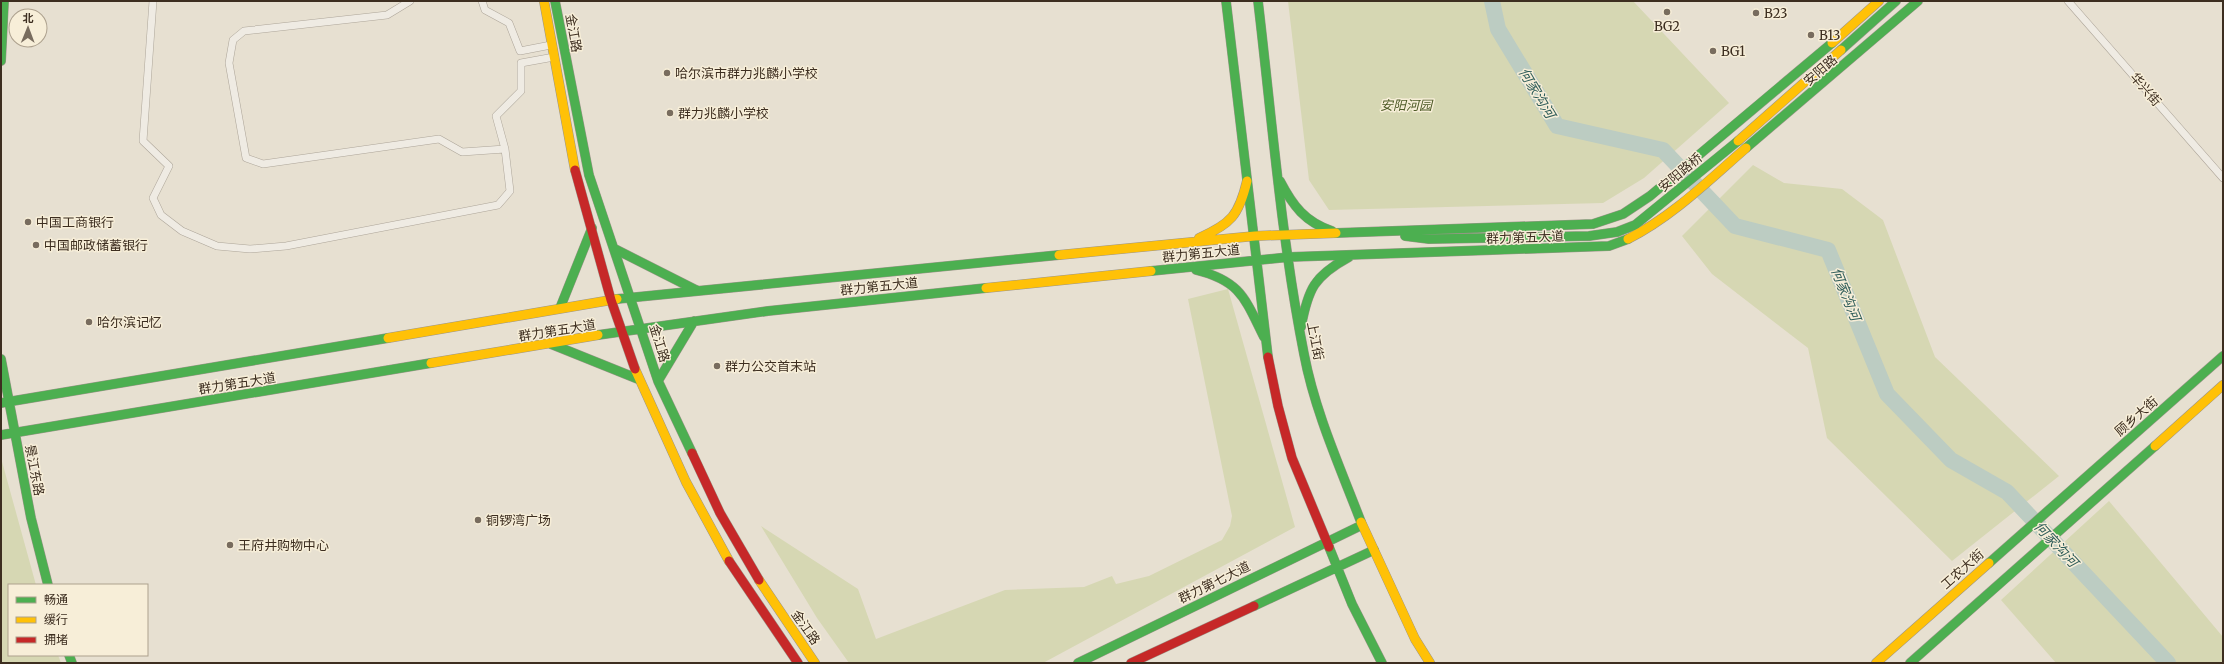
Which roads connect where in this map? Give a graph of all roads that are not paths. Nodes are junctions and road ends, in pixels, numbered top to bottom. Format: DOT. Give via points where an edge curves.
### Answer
graph roads {
  1 [pos="4,1"];
  2 [pos="153,1"];
  3 [pos="410,1"];
  4 [pos="482,1"];
  5 [pos="544,1"];
  6 [pos="555,1"];
  7 [pos="1226,1"];
  8 [pos="1258,1"];
  9 [pos="1879,1"];
  10 [pos="1896,1"];
  11 [pos="1918,1"];
  12 [pos="2068,1"];
  13 [pos="551,45"];
  14 [pos="554,57"];
  15 [pos="1,61"];
  16 [pos="1718,139"];
  17 [pos="505,149"];
  18 [pos="1738,156"];
  19 [pos="1248,177"];
  20 [pos="1278,177"];
  21 [pos="2223,178"];
  22 [pos="592,228"];
  23 [pos="1375,232"];
  24 [pos="1340,233"];
  25 [pos="1285,235"];
  26 [pos="1255,236"];
  27 [pos="1187,243"];
  28 [pos="615,249"];
  29 [pos="1353,255"];
  30 [pos="1289,257"];
  31 [pos="1257,260"];
  32 [pos="1184,268"];
  33 [pos="698,291"];
  34 [pos="631,297"];
  35 [pos="611,300"];
  36 [pos="560,308"];
  37 [pos="694,321"];
  38 [pos="642,328"];
  39 [pos="1300,329"];
  40 [pos="621,332"];
  41 [pos="1265,340"];
  42 [pos="552,344"];
  43 [pos="2223,356"];
  44 [pos="1,359"];
  45 [pos="638,379"];
  46 [pos="658,381"];
  47 [pos="2223,385"];
  48 [pos="5,403"];
  49 [pos="15,433"];
  50 [pos="1,435"];
  51 [pos="2065,494"];
  52 [pos="1362,525"];
  53 [pos="1326,542"];
  54 [pos="1374,550"];
  55 [pos="1336,566"];
  56 [pos="48,584"];
  57 [pos="798,663"];
  58 [pos="815,663"];
  59 [pos="1078,663"];
  60 [pos="1131,663"];
  61 [pos="1382,663"];
  62 [pos="1430,663"];
  63 [pos="1876,663"];
  64 [pos="1910,663"];
  1 -- 15 [label="main road"];
  2 -- 17 [label="street" via="143,141 169,166 153,198 161,215 182,231 217,246 250,249 286,246 498,206 510,191"];
  3 -- 17 [label="street" via="387,15 244,31 233,40 229,63 246,158 263,164 439,139 462,152"];
  4 -- 13 [label="street" via="485,10 509,23 520,51"];
  5 -- 13 [label="main road, 金江路"];
  6 -- 28 [label="main road, 金江路" via="589,175"];
  7 -- 19 [label="main road"];
  8 -- 20 [label="main road, 上江街"];
  9 -- 16 [label="main road, 安阳路"];
  10 -- 23 [label="main road, 安阳路桥" via="1736,143 1634,225 1617,232 1589,236 1429,239"];
  11 -- 18 [label="main road, 安阳路"];
  12 -- 21 [label="street, 华兴街"];
  13 -- 14 [label="main road, 金江路"];
  14 -- 17 [label="street" via="521,63 521,91 496,116"];
  14 -- 22 [label="main road, 金江路" via="576,175"];
  16 -- 23 [label="main road, 群力第五大道" via="1650,196 1623,214 1593,224"];
  18 -- 29 [label="main road, 群力第五大道" via="1665,218 1637,236 1609,246"];
  19 -- 26 [label="main road"];
  19 -- 27 [label="main road" via="1236,216 1215,232"];
  20 -- 24 [label="main road" via="1291,203 1304,218"];
  20 -- 25 [label="main road, 上江街"];
  22 -- 35 [label="main road, 金江路"];
  22 -- 36 [label="main road"];
  23 -- 24 [label="main road, 群力第五大道"];
  24 -- 25 [label="main road, 群力第五大道"];
  25 -- 26 [label="main road, 群力第五大道"];
  25 -- 30 [label="main road, 上江街"];
  26 -- 27 [label="main road, 群力第五大道"];
  26 -- 31 [label="main road"];
  27 -- 33 [label="main road, 群力第五大道"];
  28 -- 33 [label="main road"];
  28 -- 34 [label="main road, 金江路"];
  29 -- 30 [label="main road, 群力第五大道"];
  29 -- 39 [label="main road" via="1314,279 1306,300"];
  30 -- 31 [label="main road, 群力第五大道"];
  30 -- 39 [label="main road, 上江街"];
  31 -- 32 [label="main road, 群力第五大道"];
  31 -- 41 [label="main road"];
  32 -- 37 [label="main road, 群力第五大道"];
  32 -- 41 [label="main road" via="1214,273 1228,279 1238,288"];
  33 -- 34 [label="main road, 群力第五大道"];
  34 -- 35 [label="main road, 群力第五大道"];
  34 -- 38 [label="main road, 金江路"];
  35 -- 36 [label="main road, 群力第五大道"];
  35 -- 40 [label="main road, 金江路"];
  36 -- 48 [label="main road, 群力第五大道"];
  37 -- 38 [label="main road, 群力第五大道"];
  37 -- 46 [label="main road"];
  38 -- 40 [label="main road, 群力第五大道"];
  38 -- 46 [label="main road, 金江路"];
  39 -- 52 [label="main road, 上江街" via="1304,355 1320,413"];
  40 -- 42 [label="main road, 群力第五大道"];
  40 -- 45 [label="main road, 金江路"];
  41 -- 53 [label="main road" via="1278,406 1292,458"];
  42 -- 45 [label="main road"];
  42 -- 49 [label="main road, 群力第五大道"];
  43 -- 51 [label="main road, 顾乡大街"];
  44 -- 48 [label="main road, 景江东路"];
  45 -- 57 [label="main road, 金江路" via="686,482 733,567"];
  46 -- 58 [label="main road, 金江路" via="720,514 753,571"];
  47 -- 64 [label="main road" via="2079,510"];
  48 -- 49 [label="main road, 景江东路"];
  49 -- 50 [label="main road, 群力第五大道"];
  49 -- 56 [label="main road, 景江东路" via="31,518"];
  51 -- 63 [label="main road, 工农大街"];
  52 -- 53 [label="main road, 群力第七大道"];
  52 -- 54 [label="main road, 上江街"];
  53 -- 55 [label="main road"];
  53 -- 59 [label="main road, 群力第七大道"];
  54 -- 55 [label="main road"];
  54 -- 62 [label="main road, 上江街" via="1415,639"];
  55 -- 60 [label="main road"];
  55 -- 61 [label="main road"];
}
